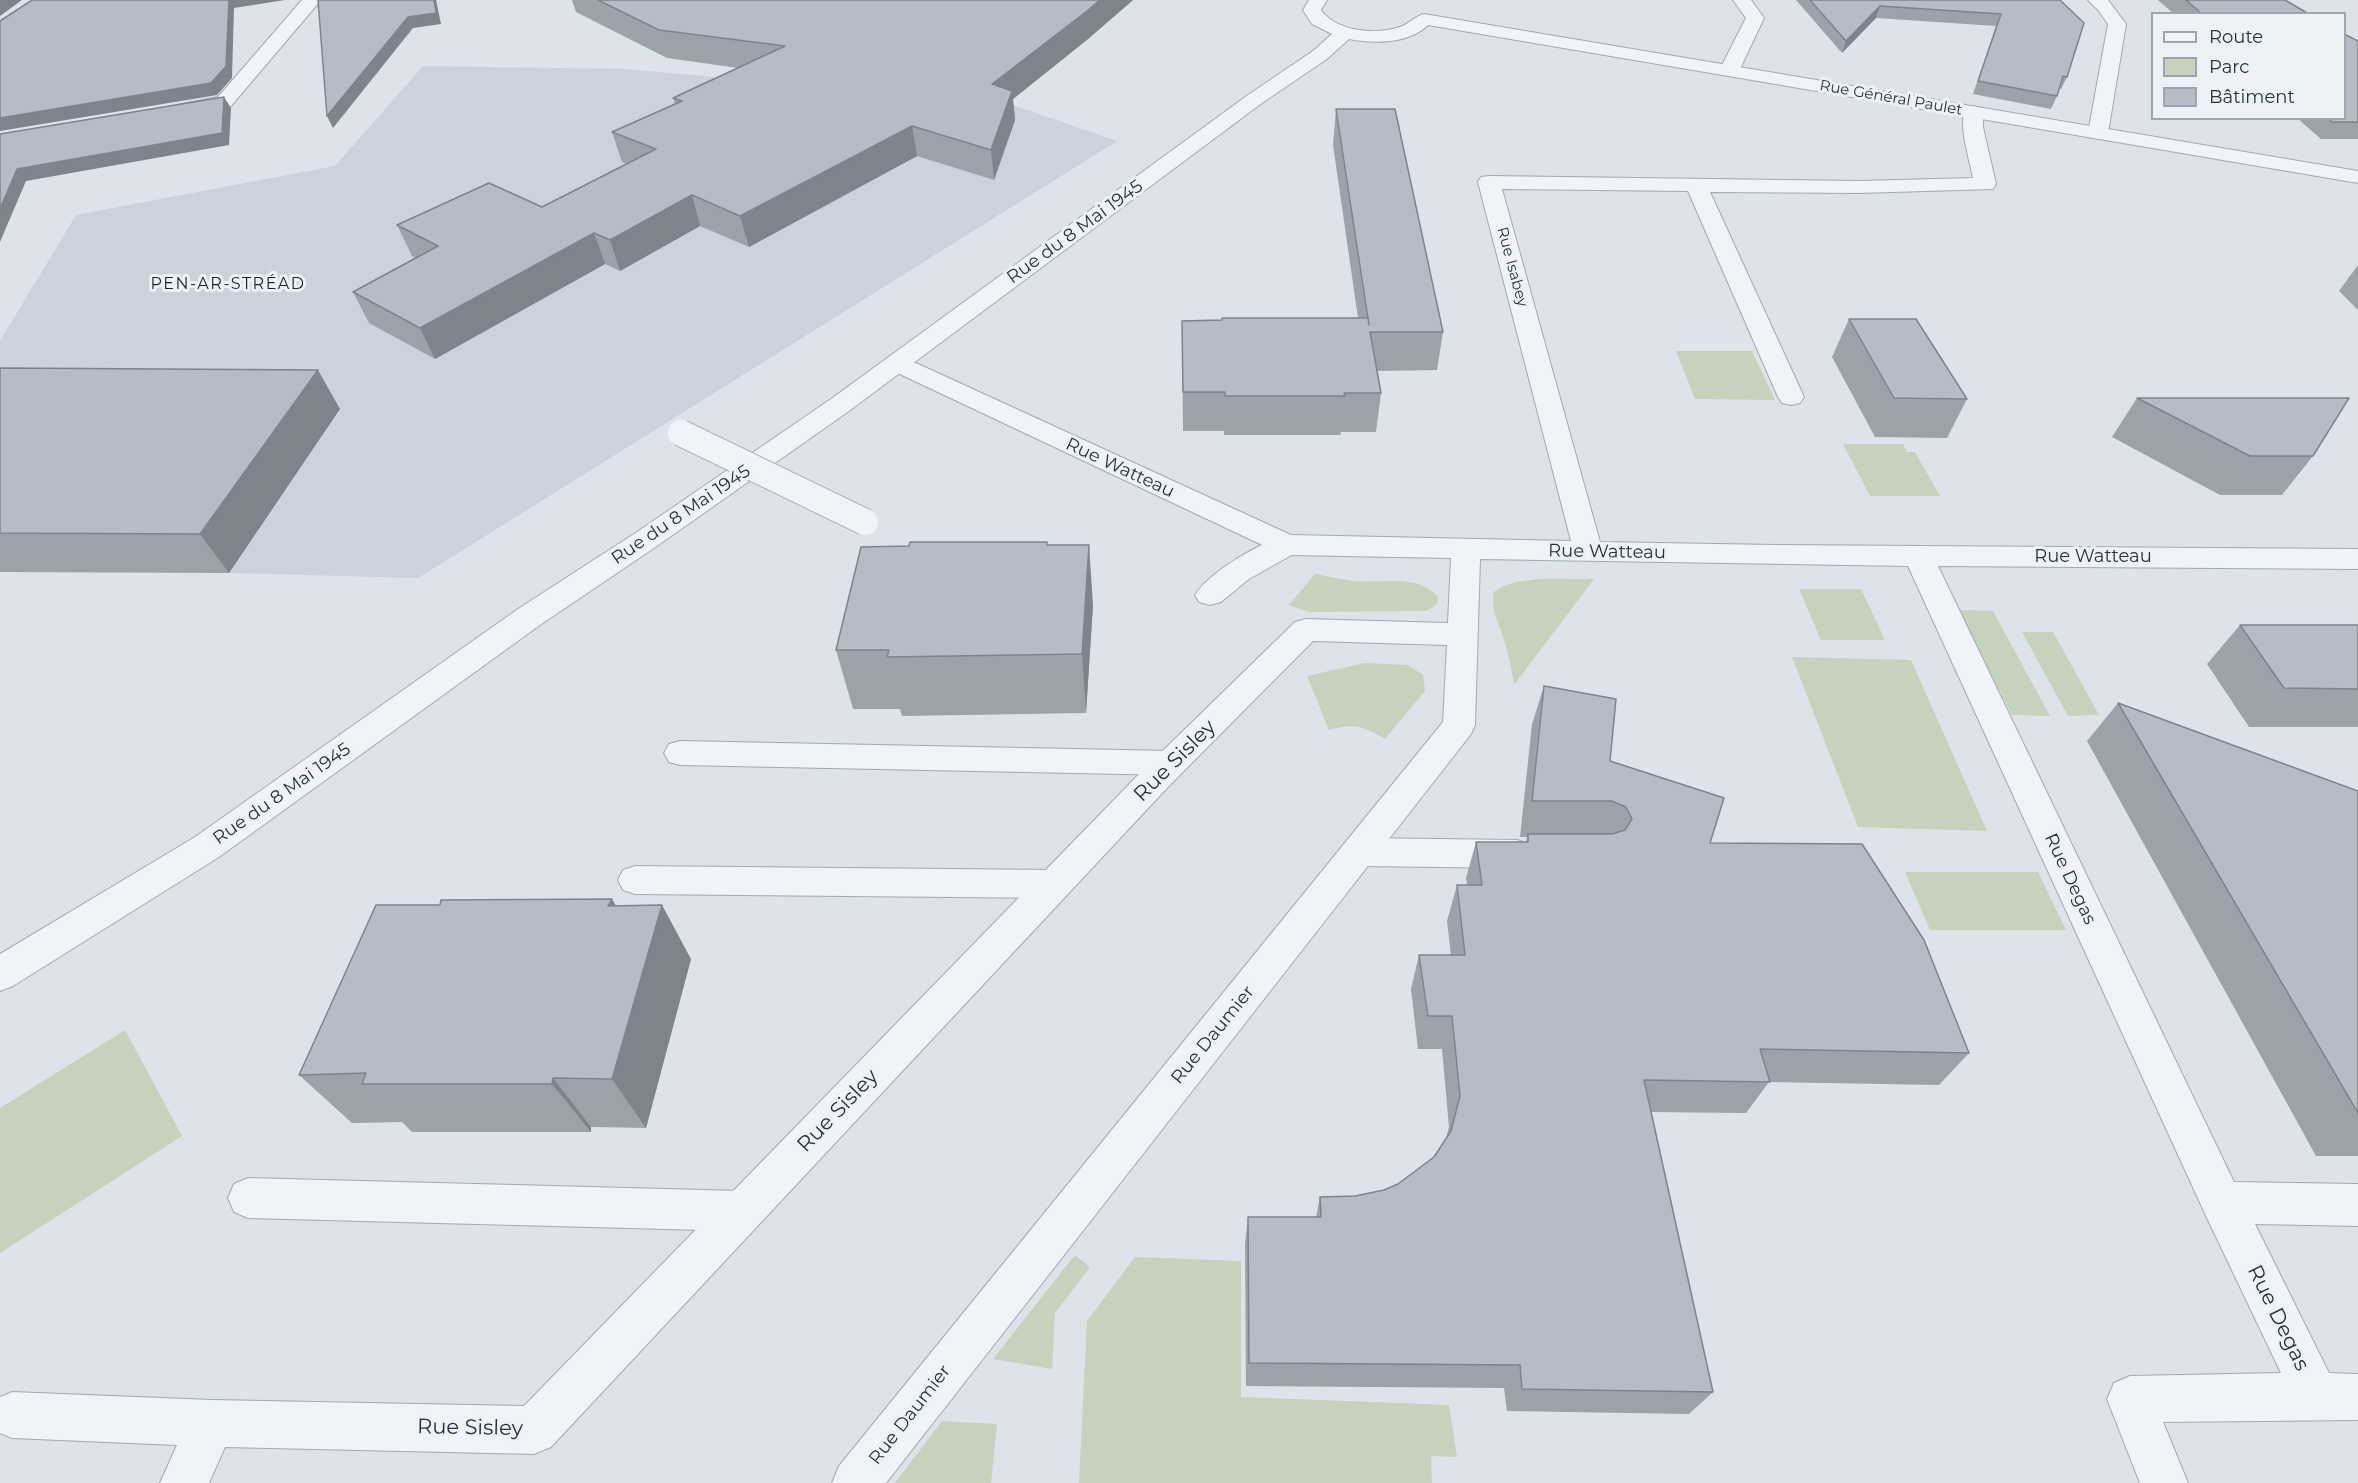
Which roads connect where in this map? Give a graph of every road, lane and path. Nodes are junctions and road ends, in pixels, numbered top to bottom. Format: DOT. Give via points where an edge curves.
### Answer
graph roads {
  1 [pos="312,0"];
  2 [pos="1314,0"];
  3 [pos="1742,0"];
  4 [pos="2097,0"];
  5 [pos="1345,33"];
  6 [pos="1729,70"];
  7 [pos="165,112"];
  8 [pos="1973,112"];
  9 [pos="2098,133"];
  10 [pos="2358,177"];
  11 [pos="1696,185"];
  12 [pos="896,363"];
  13 [pos="1791,396"];
  14 [pos="681,433"];
  15 [pos="865,522"];
  16 [pos="1287,544"];
  17 [pos="1466,549"];
  18 [pos="1588,551"];
  19 [pos="1918,555"];
  20 [pos="2358,559"];
  21 [pos="1210,595"];
  22 [pos="1464,634"];
  23 [pos="680,753"];
  24 [pos="1172,763"];
  25 [pos="1359,852"];
  26 [pos="1550,854"];
  27 [pos="635,880"];
  28 [pos="1055,884"];
  29 [pos="0,974"];
  30 [pos="248,1198"];
  31 [pos="2222,1203"];
  32 [pos="2358,1205"];
  33 [pos="742,1211"];
  34 [pos="2337,1396"];
  35 [pos="12,1416"];
  36 [pos="212,1423"];
  37 [pos="183,1483"];
  38 [pos="856,1483"];
  39 [pos="2164,1483"];
  1 -- 7 [label="street" via="224,102"];
  2 -- 5 [label="street" via="1312,10 1316,19"];
  3 -- 6 [label="street" via="1755,18"];
  4 -- 9 [label="street" via="2117,24"];
  5 -- 6 [label="street, Rue Général Paulet" via="1395,34 1414,28 1421,11"];
  5 -- 12 [label="street, Rue du 8 Mai 1945" via="1320,56"];
  6 -- 8 [label="street, Rue Général Paulet"];
  8 -- 9 [label="street, Rue Général Paulet"];
  8 -- 11 [label="street, Rue Isabey" via="1985,183 1859,187"];
  9 -- 10 [label="street, Rue Général Paulet"];
  11 -- 13 [label="street"];
  11 -- 18 [label="street, Rue Isabey" via="1489,182"];
  12 -- 16 [label="street, Rue Watteau"];
  12 -- 29 [label="street, Rue du 8 Mai 1945" via="647,539 529,617 207,848"];
  14 -- 15 [label="street, bridge"];
  16 -- 17 [label="street, Rue Watteau"];
  16 -- 21 [label="street"];
  17 -- 18 [label="street, Rue Watteau"];
  17 -- 22 [label="street, Rue Daumier"];
  18 -- 19 [label="street, Rue Watteau"];
  19 -- 20 [label="street, Rue Watteau"];
  19 -- 31 [label="street, Rue Degas"];
  22 -- 24 [label="street, Rue Sisley" via="1306,630"];
  22 -- 25 [label="street, Rue Daumier" via="1459,725"];
  23 -- 24 [label="lane"];
  24 -- 28 [label="street, Rue Sisley"];
  25 -- 26 [label="lane"];
  25 -- 38 [label="street, Rue Daumier"];
  27 -- 28 [label="lane"];
  28 -- 33 [label="street, Rue Sisley"];
  30 -- 33 [label="lane"];
  31 -- 32 [label="street"];
  31 -- 34 [label="street, Rue Degas"];
  33 -- 36 [label="street, Rue Sisley" via="534,1430"];
  34 -- 39 [label="street" via="2130,1399"];
  35 -- 36 [label="street, Rue Sisley"];
  36 -- 37 [label="street"];
}
